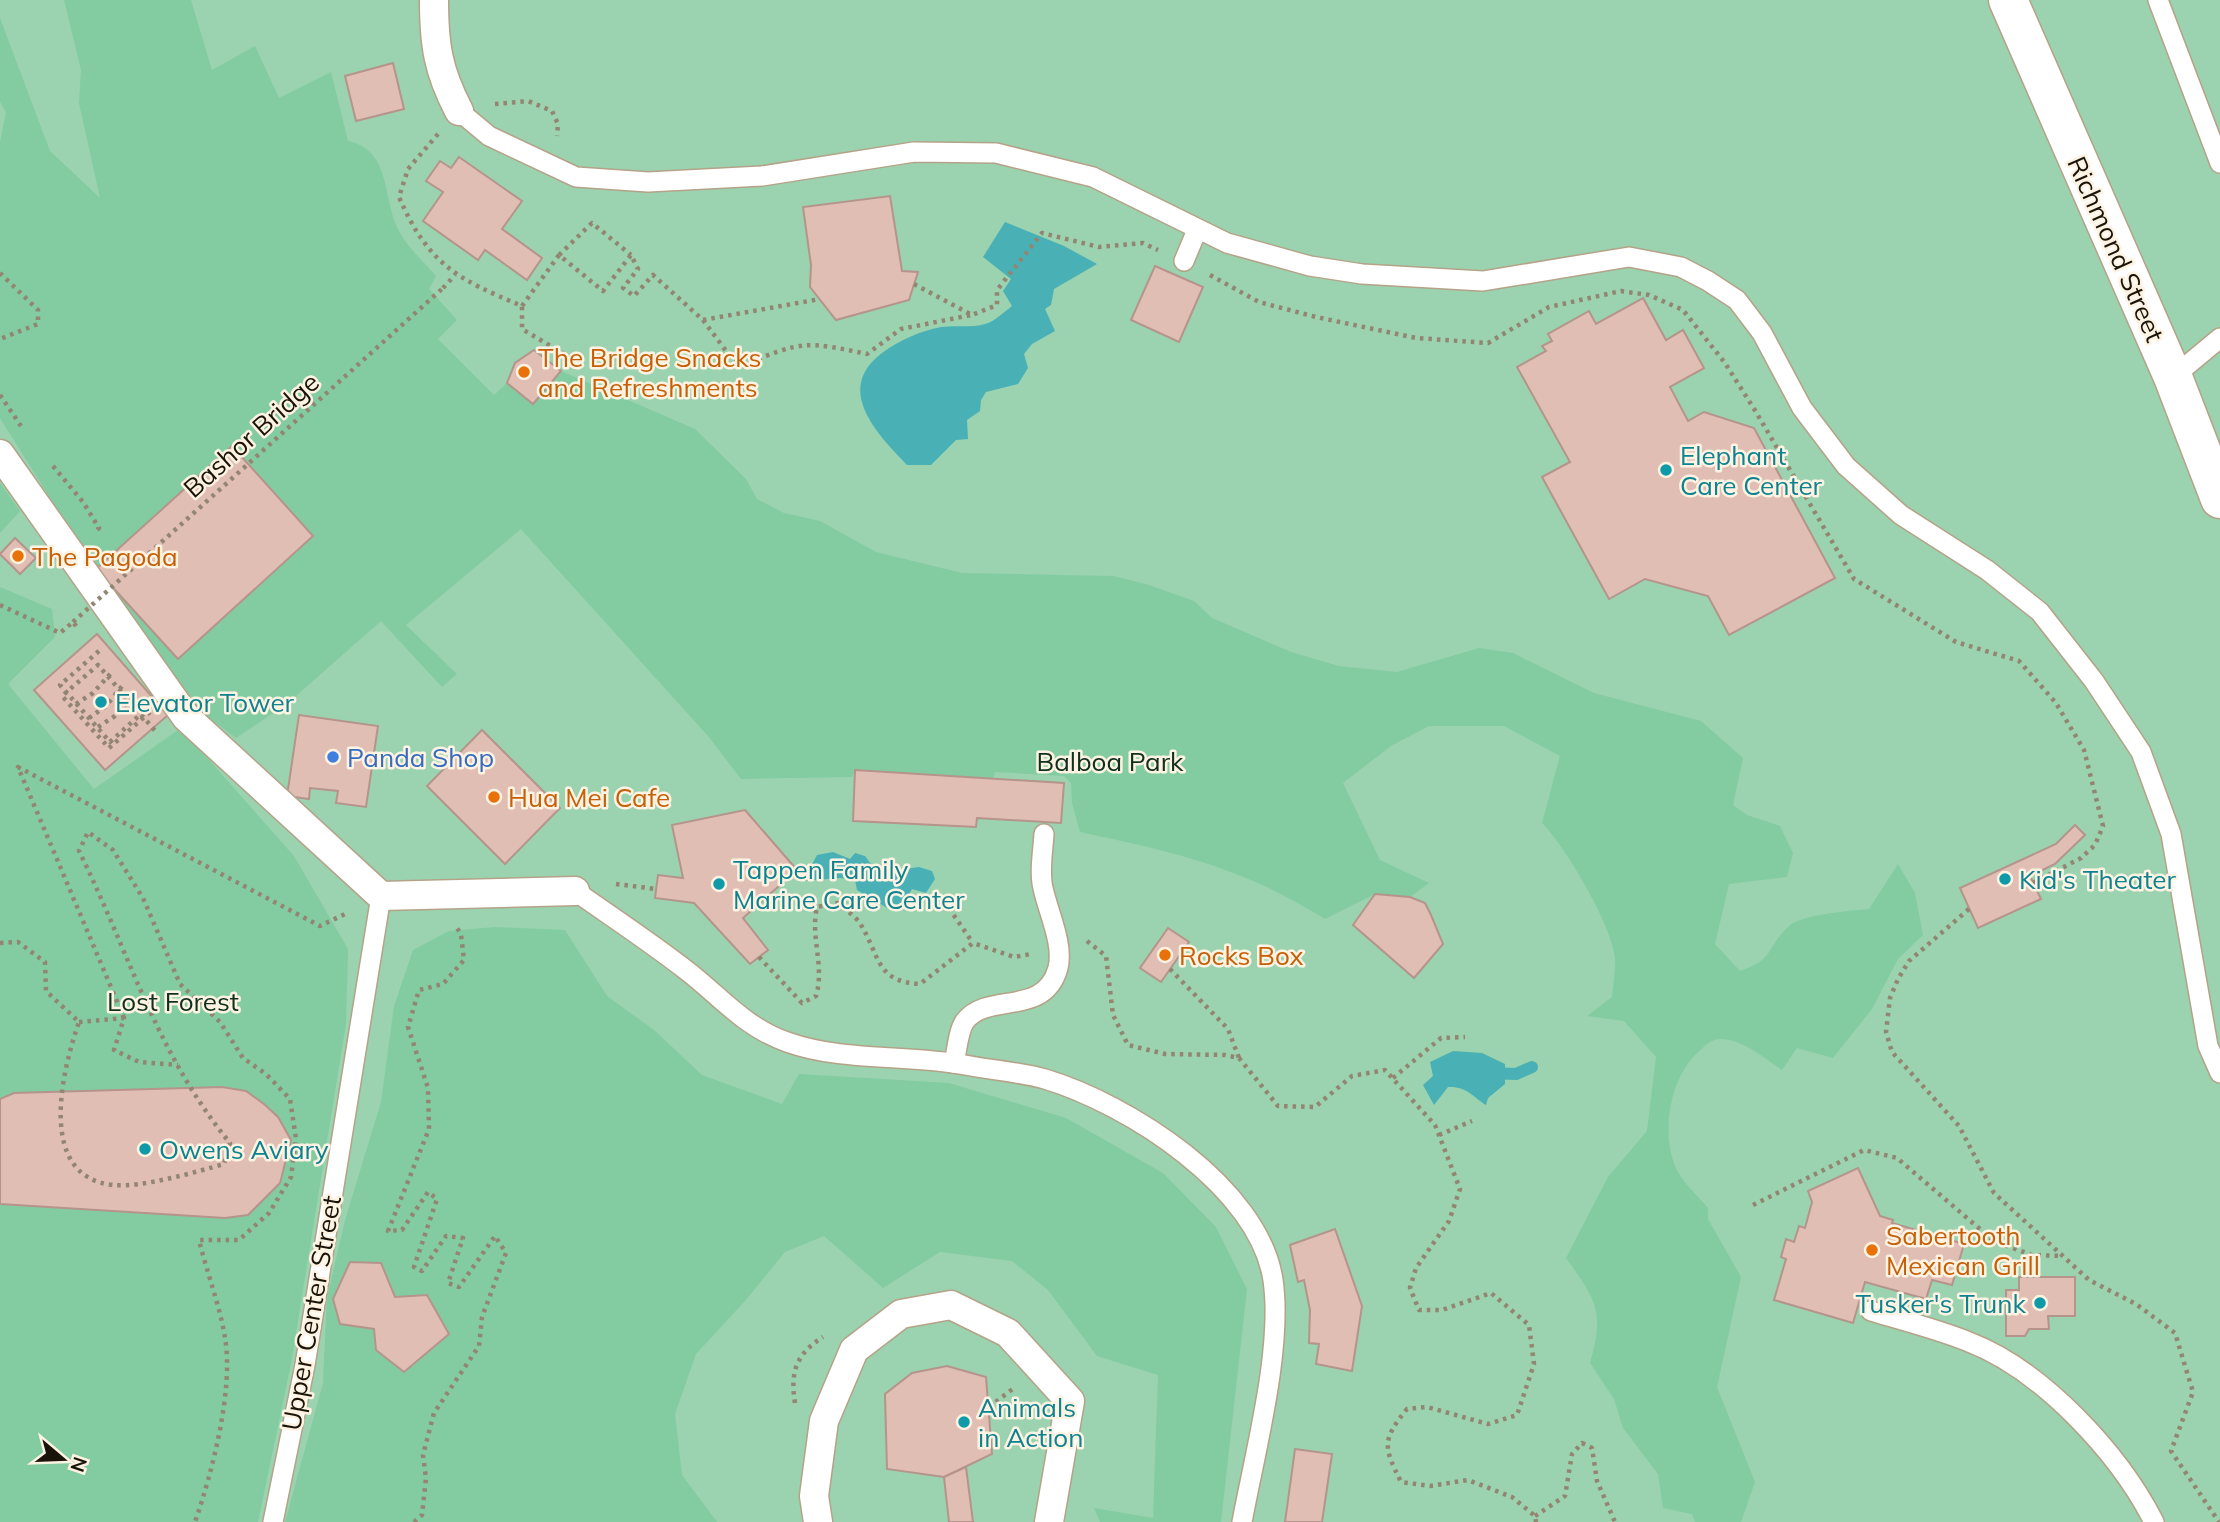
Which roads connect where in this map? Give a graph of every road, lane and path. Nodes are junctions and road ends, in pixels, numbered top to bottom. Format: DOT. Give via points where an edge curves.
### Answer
graph roads {
  1 [pos="434,0"];
  2 [pos="2008,0"];
  3 [pos="2158,0"];
  4 [pos="459,111"];
  5 [pos="557,135"];
  6 [pos="2220,163"];
  7 [pos="1197,230"];
  8 [pos="559,255"];
  9 [pos="631,255"];
  10 [pos="1184,261"];
  11 [pos="0,273"];
  12 [pos="455,275"];
  13 [pos="914,285"];
  14 [pos="820,299"];
  15 [pos="522,306"];
  16 [pos="972,315"];
  17 [pos="703,320"];
  18 [pos="2220,338"];
  19 [pos="0,339"];
  20 [pos="581,364"];
  21 [pos="2173,377"];
  22 [pos="0,454"];
  23 [pos="2220,499"];
  24 [pos="0,605"];
  25 [pos="73,622"];
  26 [pos="122,629"];
  27 [pos="88,640"];
  28 [pos="96,654"];
  29 [pos="112,673"];
  30 [pos="123,685"];
  31 [pos="133,696"];
  32 [pos="76,704"];
  33 [pos="150,712"];
  34 [pos="89,718"];
  35 [pos="98,727"];
  36 [pos="158,734"];
  37 [pos="1044,834"];
  38 [pos="2033,883"];
  39 [pos="575,891"];
  40 [pos="434,893"];
  41 [pos="381,896"];
  42 [pos="944,901"];
  43 [pos="1969,909"];
  44 [pos="320,926"];
  45 [pos="0,943"];
  46 [pos="973,943"];
  47 [pos="1057,948"];
  48 [pos="759,957"];
  49 [pos="1170,970"];
  50 [pos="124,1018"];
  51 [pos="79,1022"];
  52 [pos="1465,1037"];
  53 [pos="1239,1058"];
  54 [pos="954,1063"];
  55 [pos="178,1065"];
  56 [pos="2220,1073"];
  57 [pos="1393,1078"];
  58 [pos="1472,1121"];
  59 [pos="1439,1135"];
  60 [pos="1753,1205"];
  61 [pos="2063,1256"];
  62 [pos="1871,1311"];
  63 [pos="1536,1519"];
  64 [pos="195,1522"];
  65 [pos="273,1522"];
  66 [pos="414,1522"];
  67 [pos="818,1522"];
  68 [pos="1049,1522"];
  69 [pos="1242,1522"];
  70 [pos="1615,1522"];
  71 [pos="2154,1522"];
  72 [pos="2219,1522"];
  1 -- 4 [label="street" via="434,42 442,78"];
  2 -- 21 [label="street, Richmond Street"];
  3 -- 6 [label="lane"];
  4 -- 5 [label="path" via="528,101 552,111"];
  4 -- 7 [label="lane" via="489,136 576,177 648,182 749,177 914,152 996,153 1093,177"];
  4 -- 12 [label="path" via="408,169 399,197 414,232"];
  7 -- 10 [label="lane"];
  7 -- 56 [label="lane" via="1275,258 1362,274 1483,281 1629,257 1681,267 1737,300 1762,333 1802,408 1846,466 1900,515 1987,569 2040,612 2141,751 2171,834 2208,1046"];
  8 -- 9 [label="path" via="592,223"];
  8 -- 9 [label="path" via="603,291"];
  8 -- 15 [label="path"];
  9 -- 17 [label="path" via="638,269 623,288 634,296 653,275"];
  10 -- 16 [label="path" via="1143,243 1100,247 1042,233 996,290 997,305"];
  10 -- 38 [label="path" via="1259,302 1416,338 1488,343 1549,307 1621,291 1649,295 1683,310 1725,363 1854,579 1956,642 2020,661 2056,703 2084,750 2103,826 2095,845 2081,858"];
  11 -- 19 [label="path" via="38,310 38,324"];
  12 -- 15 [label="path"];
  12 -- 25 [label="path, Bashor Bridge, bridge"];
  13 -- 16 [label="path"];
  14 -- 17 [label="path"];
  15 -- 20 [label="path" via="522,329"];
  16 -- 17 [label="path" via="901,329 867,354 815,343 793,345 746,364 732,359"];
  18 -- 21 [label="lane"];
  21 -- 23 [label="street, Richmond Street"];
  22 -- 26 [label="street"];
  24 -- 25 [label="path" via="60,634"];
  25 -- 27 [label="path"];
  26 -- 28 [label="path"];
  26 -- 41 [label="street" via="186,718"];
  28 -- 29 [label="path"];
  28 -- 32 [label="path" via="60,685"];
  29 -- 30 [label="path"];
  29 -- 32 [label="path"];
  30 -- 31 [label="path"];
  30 -- 34 [label="path"];
  31 -- 35 [label="path"];
  31 -- 35 [label="path" via="146,709 110,741"];
  32 -- 34 [label="path"];
  33 -- 36 [label="path, bridge" via="140,721 130,730 109,748 62,696 98,665 141,714 149,724"];
  34 -- 35 [label="path"];
  37 -- 47 [label="lane" via="1042,885"];
  39 -- 40 [label="street"];
  39 -- 54 [label="lane" via="688,971 733,1013 786,1042"];
  40 -- 41 [label="street"];
  40 -- 66 [label="path" via="461,933 464,960 443,984 419,990 408,1027 428,1088 429,1129 388,1231 402,1230 429,1192 437,1199 414,1267 422,1271 446,1236 463,1238 448,1283 459,1287 495,1236 506,1253 482,1317 479,1346 434,1413 423,1455 422,1515"];
  41 -- 65 [label="lane, Upper Center Street" via="305,1365"];
  42 -- 46 [label="path"];
  43 -- 61 [label="path" via="1909,961 1890,998 1886,1032 1892,1052 1959,1126 1994,1193"];
  44 -- 50 [label="path" via="18,767"];
  45 -- 51 [label="path" via="19,942 44,962 46,991"];
  46 -- 47 [label="path" via="1014,957"];
  46 -- 48 [label="path" via="920,984 899,984 888,976 859,922 838,903 817,907 814,921 821,980 816,996 802,1003"];
  47 -- 53 [label="path" via="1086,940 1106,956 1113,1015 1128,1045 1165,1054"];
  47 -- 54 [label="lane" via="1059,965 1051,983 1037,997 975,1012 963,1023"];
  49 -- 53 [label="path" via="1228,1029"];
  50 -- 51 [label="path"];
  50 -- 55 [label="path" via="114,1050 139,1062"];
  51 -- 55 [label="path" via="65,1060 62,1112 63,1148 82,1174 113,1185 224,1164 230,1143"];
  52 -- 57 [label="path" via="1441,1038"];
  53 -- 57 [label="path" via="1278,1106 1315,1107 1352,1076 1385,1070"];
  54 -- 69 [label="lane" via="1045,1079 1106,1104 1203,1169 1242,1212 1262,1244 1273,1279 1275,1329"];
  55 -- 64 [label="path" via="131,975 79,850 88,832 113,850 143,898 180,984 220,1022 243,1058 290,1099 296,1139 291,1177 269,1213 239,1240 199,1240 226,1340 226,1364 217,1439"];
  57 -- 59 [label="path"];
  58 -- 59 [label="path"];
  59 -- 63 [label="path" via="1460,1189 1449,1221 1416,1268 1410,1288 1419,1310 1442,1310 1491,1293 1529,1325 1534,1364 1517,1415 1488,1424 1427,1407 1407,1409 1388,1432 1388,1457 1402,1482 1430,1486 1468,1480 1512,1497"];
  60 -- 61 [label="path" via="1864,1150 1897,1158 1994,1241 2032,1255"];
  61 -- 72 [label="path" via="2089,1280 2136,1304 2175,1333 2193,1392 2171,1451"];
  62 -- 71 [label="lane" via="1970,1342 2016,1367 2077,1416 2143,1499"];
  63 -- 70 [label="path" via="1565,1496 1572,1454 1582,1443 1592,1448 1601,1495"];
  67 -- 68 [label="street" via="814,1496 824,1422 854,1350 901,1314 951,1305 1008,1334 1070,1401"];
}
